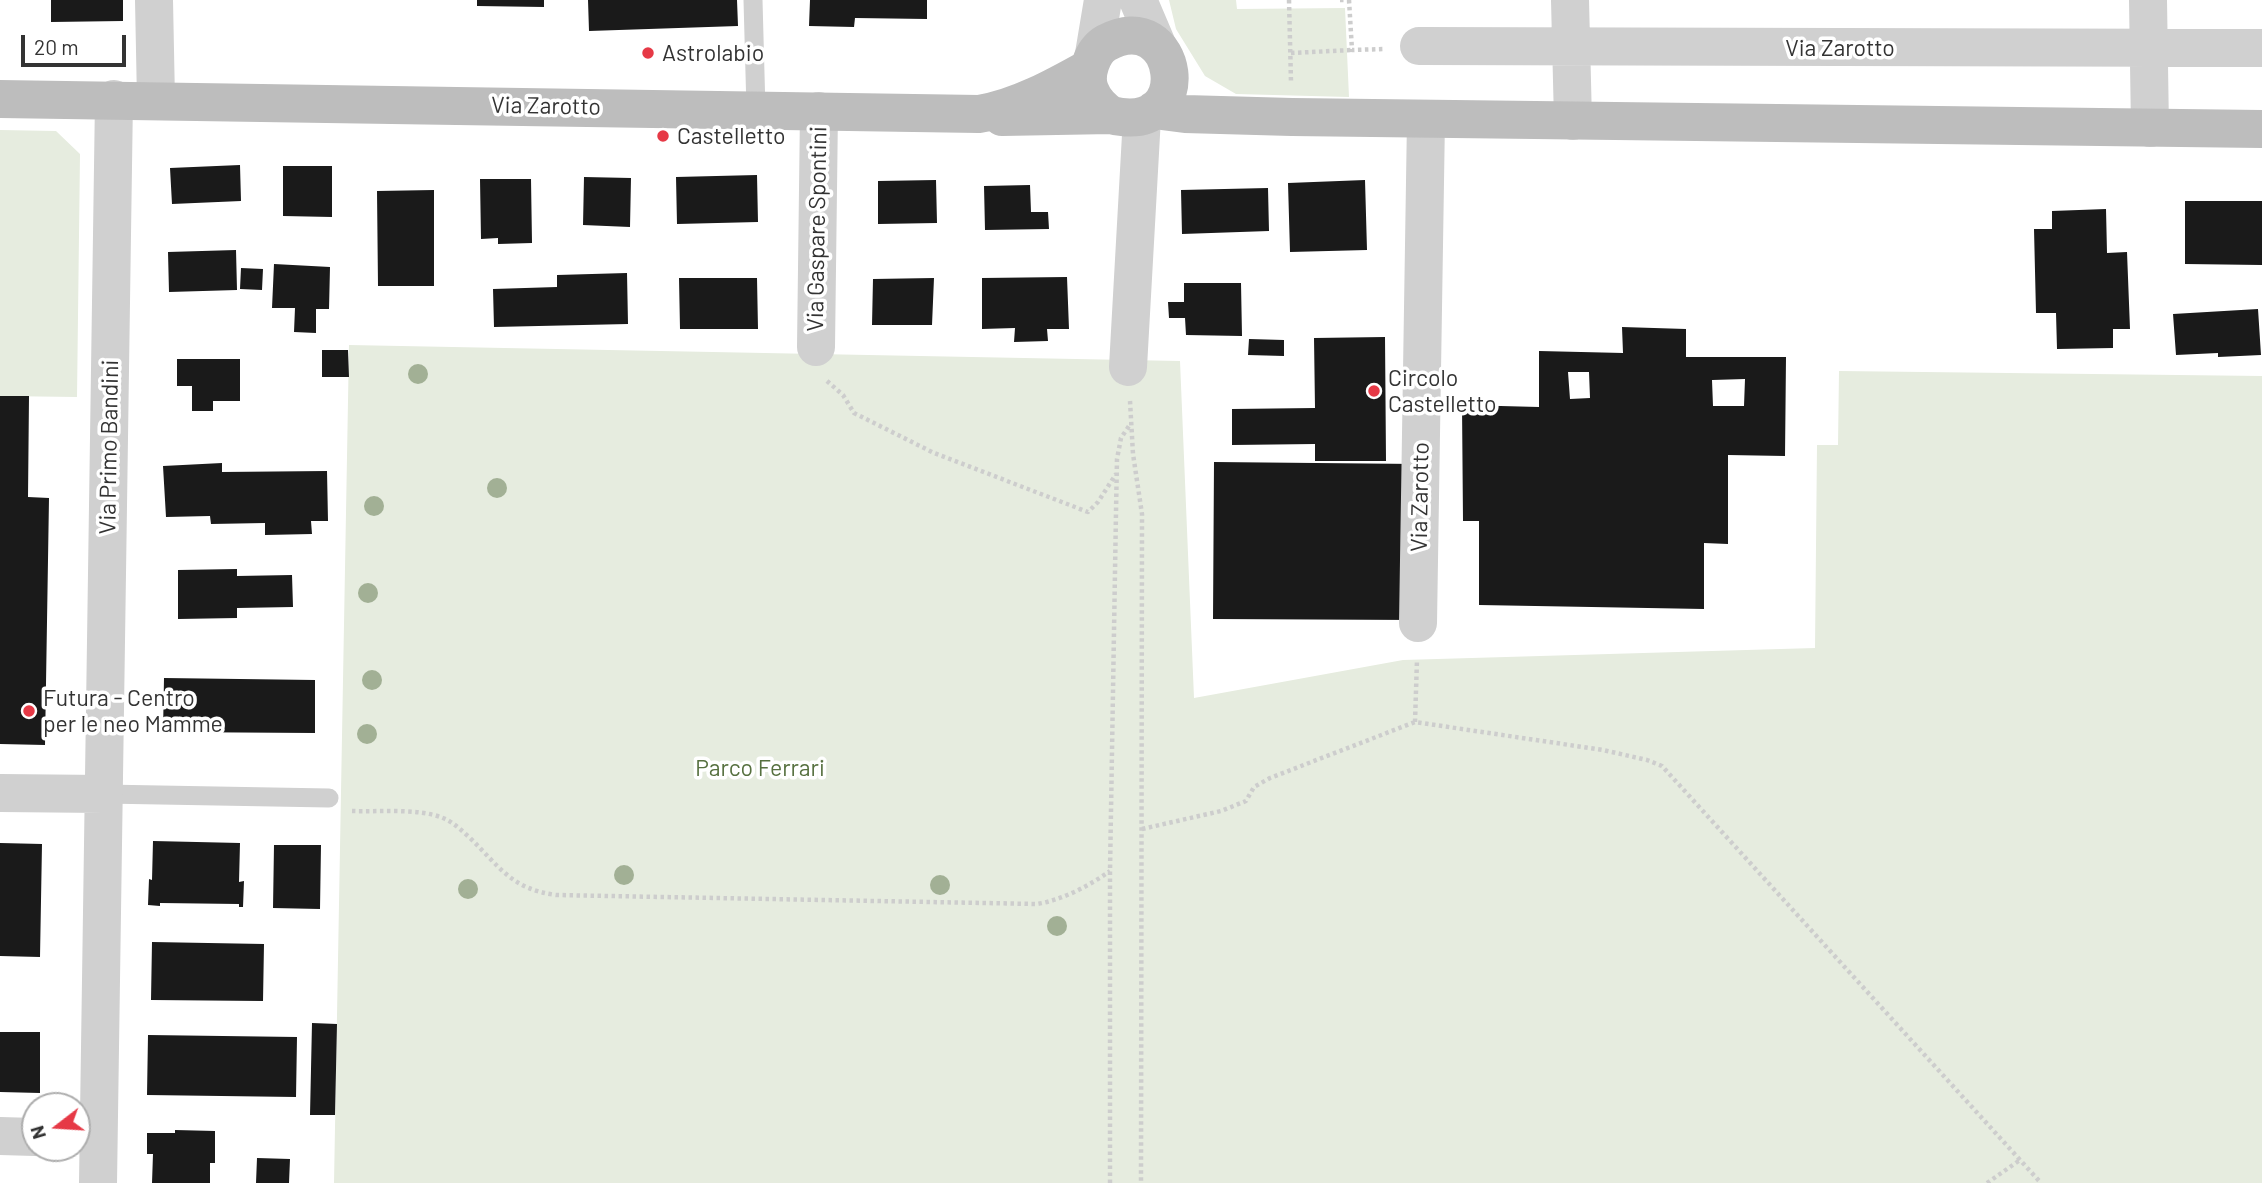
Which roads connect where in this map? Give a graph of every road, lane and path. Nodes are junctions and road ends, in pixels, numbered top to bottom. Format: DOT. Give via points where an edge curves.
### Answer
graph roads {
  1 [pos="154,0"];
  2 [pos="753,0"];
  3 [pos="1103,0"];
  4 [pos="1138,0"];
  5 [pos="1289,0"];
  6 [pos="1340,0"];
  7 [pos="1349,0"];
  8 [pos="1570,0"];
  9 [pos="2148,0"];
  10 [pos="1404,47"];
  11 [pos="1571,48"];
  12 [pos="2148,48"];
  13 [pos="2262,48"];
  14 [pos="1352,50"];
  15 [pos="1291,53"];
  16 [pos="1091,61"];
  17 [pos="1147,93"];
  18 [pos="0,99"];
  19 [pos="114,99"];
  20 [pos="156,100"];
  21 [pos="756,110"];
  22 [pos="819,111"];
  23 [pos="979,114"];
  24 [pos="1292,117"];
  25 [pos="1426,119"];
  26 [pos="1573,121"];
  27 [pos="2150,128"];
  28 [pos="2262,129"];
  29 [pos="816,347"];
  30 [pos="1128,367"];
  31 [pos="1131,422"];
  32 [pos="1118,471"];
  33 [pos="1418,623"];
  34 [pos="1415,722"];
  35 [pos="0,793"];
  36 [pos="104,794"];
  37 [pos="329,798"];
  38 [pos="1142,829"];
  39 [pos="1110,871"];
  40 [pos="90,1092"];
  41 [pos="0,1136"];
  42 [pos="21,1137"];
  43 [pos="91,1152"];
  44 [pos="2020,1160"];
  45 [pos="98,1183"];
  46 [pos="1110,1183"];
  47 [pos="1141,1183"];
  48 [pos="1987,1183"];
  49 [pos="2041,1183"];
  1 -- 20 [label="street"];
  2 -- 21 [label="lane"];
  3 -- 16 [label="street"];
  4 -- 17 [label="street"];
  5 -- 15 [label="path"];
  6 -- 7 [label="path"];
  7 -- 14 [label="path"];
  8 -- 11 [label="street"];
  9 -- 12 [label="street"];
  10 -- 11 [label="street, Via Zarotto"];
  10 -- 14 [label="path"];
  11 -- 12 [label="street, Via Zarotto"];
  11 -- 26 [label="street"];
  12 -- 13 [label="street, Via Zarotto"];
  12 -- 27 [label="street"];
  14 -- 15 [label="path"];
  15 -- 24 [label="path"];
  16 -- 17 [label="street" via="1088,88 1099,106"];
  16 -- 17 [label="street, Via Zarotto" via="1102,45 1119,36 1147,39"];
  16 -- 23 [label="street, Via Zarotto" via="1053,88"];
  17 -- 23 [label="street, Via Zarotto" via="1007,118"];
  17 -- 24 [label="street, Via Zarotto" via="1185,114"];
  17 -- 30 [label="street"];
  18 -- 19 [label="street, Via Zarotto"];
  19 -- 20 [label="street, Via Zarotto"];
  19 -- 36 [label="street, Via Primo Bandini"];
  20 -- 21 [label="street, Via Zarotto"];
  21 -- 22 [label="street, Via Zarotto"];
  22 -- 23 [label="street, Via Zarotto"];
  22 -- 29 [label="street, Via Gaspare Spontini"];
  24 -- 25 [label="street, Via Zarotto"];
  25 -- 26 [label="street, Via Zarotto"];
  25 -- 33 [label="street, Via Zarotto"];
  26 -- 27 [label="street, Via Zarotto"];
  27 -- 28 [label="street, Via Zarotto"];
  29 -- 32 [label="path" via="827,381 843,395 854,414 934,453 1088,512"];
  30 -- 31 [label="path"];
  31 -- 32 [label="path" via="1121,438"];
  31 -- 38 [label="path" via="1142,514"];
  32 -- 39 [label="path"];
  33 -- 34 [label="path"];
  34 -- 38 [label="path" via="1270,778 1254,787 1246,801 1221,811"];
  34 -- 44 [label="path" via="1603,750 1662,766"];
  35 -- 36 [label="street"];
  36 -- 37 [label="lane"];
  36 -- 40 [label="street, Via Primo Bandini"];
  37 -- 39 [label="path" via="340,811 426,813 445,819 513,881 556,895 1037,904 1058,899"];
  38 -- 47 [label="path"];
  39 -- 46 [label="path"];
  41 -- 42 [label="street"];
  43 -- 45 [label="street, Via Primo Bandini"];
  44 -- 48 [label="path"];
  44 -- 49 [label="path"];
}
